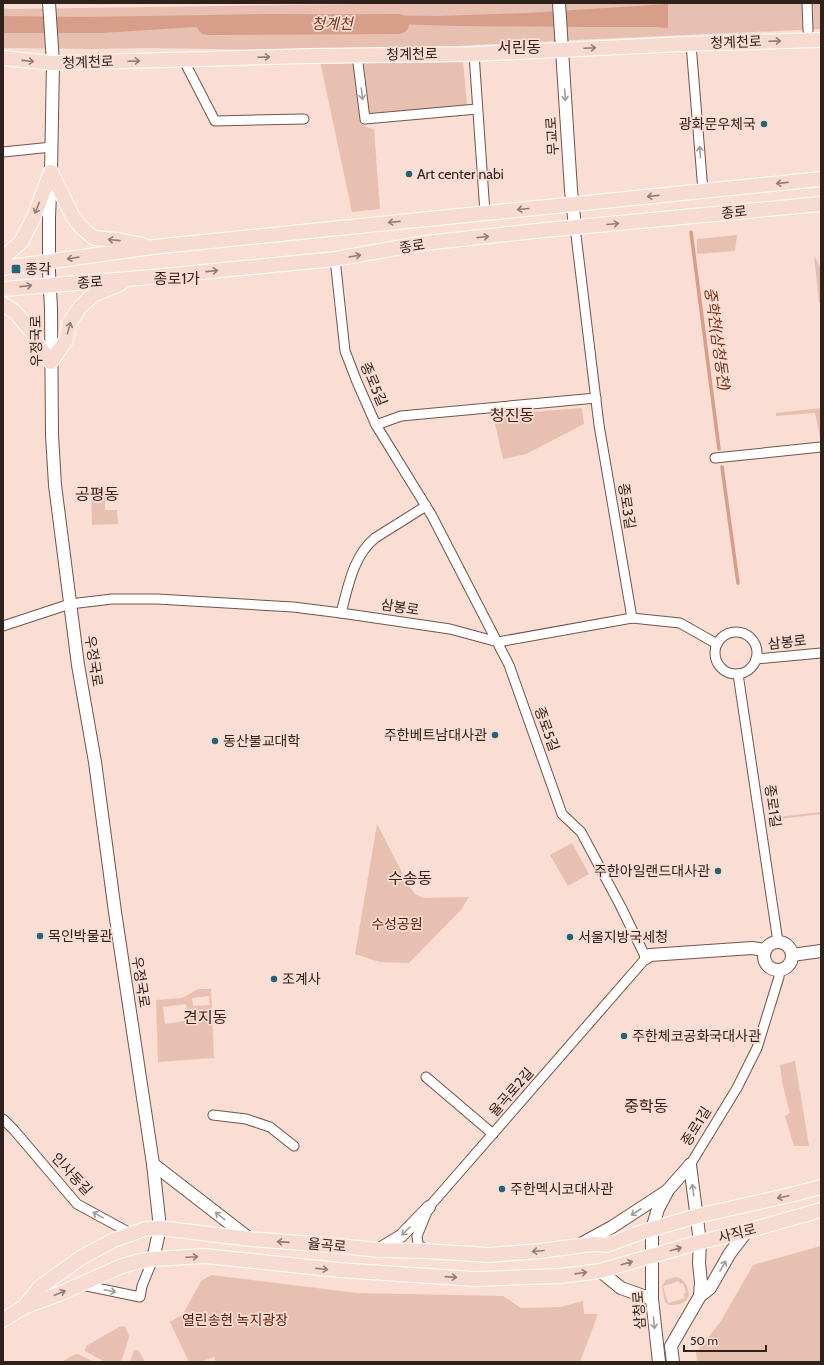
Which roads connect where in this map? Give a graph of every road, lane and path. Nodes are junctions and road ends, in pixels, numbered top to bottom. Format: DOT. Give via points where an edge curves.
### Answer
graph roads {
  1 [pos="558,3"];
  2 [pos="807,3"];
  3 [pos="49,5"];
  4 [pos="808,30"];
  5 [pos="821,40"];
  6 [pos="691,44"];
  7 [pos="561,47"];
  8 [pos="474,54"];
  9 [pos="358,55"];
  10 [pos="53,57"];
  11 [pos="3,58"];
  12 [pos="183,60"];
  13 [pos="478,109"];
  14 [pos="304,119"];
  15 [pos="52,147"];
  16 [pos="3,152"];
  17 [pos="51,172"];
  18 [pos="821,179"];
  19 [pos="703,191"];
  20 [pos="821,204"];
  21 [pos="572,205"];
  22 [pos="485,213"];
  23 [pos="575,227"];
  24 [pos="153,247"];
  25 [pos="3,258"];
  26 [pos="335,259"];
  27 [pos="49,261"];
  28 [pos="3,268"];
  29 [pos="131,279"];
  30 [pos="50,284"];
  31 [pos="3,289"];
  32 [pos="3,304"];
  33 [pos="51,362"];
  34 [pos="596,398"];
  35 [pos="376,425"];
  36 [pos="821,447"];
  37 [pos="715,458"];
  38 [pos="426,506"];
  39 [pos="70,604"];
  40 [pos="341,613"];
  41 [pos="632,618"];
  42 [pos="3,626"];
  43 [pos="498,642"];
  44 [pos="716,644"];
  45 [pos="821,653"];
  46 [pos="756,659"];
  47 [pos="738,674"];
  48 [pos="778,942"];
  49 [pos="821,951"];
  50 [pos="764,953"];
  51 [pos="792,955"];
  52 [pos="646,958"];
  53 [pos="779,970"];
  54 [pos="426,1077"];
  55 [pos="213,1115"];
  56 [pos="3,1119"];
  57 [pos="493,1134"];
  58 [pos="294,1146"];
  59 [pos="153,1164"];
  60 [pos="690,1165"];
  61 [pos="821,1187"];
  62 [pos="668,1190"];
  63 [pos="429,1207"];
  64 [pos="821,1210"];
  65 [pos="697,1216"];
  66 [pos="160,1228"];
  67 [pos="652,1229"];
  68 [pos="748,1231"];
  69 [pos="132,1234"];
  70 [pos="250,1239"];
  71 [pos="700,1242"];
  72 [pos="577,1247"];
  73 [pos="378,1250"];
  74 [pos="426,1251"];
  75 [pos="653,1256"];
  76 [pos="153,1259"];
  77 [pos="600,1271"];
  78 [pos="80,1284"];
  79 [pos="700,1296"];
  80 [pos="652,1299"];
  81 [pos="24,1307"];
  82 [pos="3,1320"];
  83 [pos="659,1362"];
  84 [pos="673,1362"];
  1 -- 7 [label="main road, 무교로"];
  2 -- 4 [label="street"];
  3 -- 10 [label="main road, 우정국로"];
  6 -- 5 [label="main road, 청계천로, one-way"];
  7 -- 6 [label="main road, 청계천로, one-way"];
  19 -- 6 [label="street, one-way"];
  7 -- 8 [label="main road, 청계천로"];
  7 -- 21 [label="main road, 무교로, one-way"];
  8 -- 9 [label="main road, 청계천로"];
  8 -- 13 [label="street"];
  12 -- 9 [label="main road, 청계천로, one-way"];
  9 -- 13 [label="street, one-way" via="365,119"];
  11 -- 10 [label="main road, 청계천로, one-way"];
  10 -- 12 [label="main road, 청계천로, one-way"];
  10 -- 15 [label="main road, 우정국로"];
  12 -- 14 [label="street" via="216,121"];
  13 -- 22 [label="street"];
  15 -- 16 [label="street"];
  15 -- 17 [label="main road, 우정국로"];
  24 -- 17 [label="main road, one-way" via="94,238 73,216"];
  17 -- 25 [label="main road, one-way" via="21,242"];
  17 -- 27 [label="main road, 우정국로"];
  18 -- 19 [label="main road, 종로, one-way"];
  19 -- 21 [label="main road, 종로, one-way"];
  23 -- 20 [label="main road, 종로, one-way"];
  21 -- 22 [label="main road, 종로, one-way"];
  21 -- 23 [label="main road, 무교로"];
  22 -- 24 [label="main road, 종로, one-way"];
  26 -- 23 [label="main road, 종로, one-way" via="425,243"];
  23 -- 34 [label="street, 종로3길"];
  24 -- 27 [label="main road, 종로, one-way"];
  29 -- 26 [label="main road, 종로, one-way"];
  26 -- 35 [label="street, 종로5길" via="345,351"];
  27 -- 28 [label="main road, 종로"];
  27 -- 30 [label="main road, 우정국로"];
  29 -- 30 [label="main road, 종로"];
  33 -- 29 [label="main road, one-way" via="66,340 69,324 80,307 93,295"];
  31 -- 30 [label="main road, 종로, one-way"];
  30 -- 33 [label="main road, 우정국로"];
  32 -- 33 [label="main road" via="15,312 33,333 37,344"];
  33 -- 39 [label="main road, 우정국로" via="55,485"];
  34 -- 35 [label="street" via="400,416"];
  34 -- 41 [label="street, 종로3길"];
  35 -- 38 [label="street, 종로5길"];
  36 -- 37 [label="street"];
  38 -- 40 [label="street" via="367,544 350,578"];
  38 -- 43 [label="street, 종로5길"];
  39 -- 40 [label="street, 삼봉로" via="157,599 293,607"];
  39 -- 42 [label="street, 삼봉로"];
  39 -- 59 [label="main road, 우정국로"];
  40 -- 43 [label="street, 삼봉로" via="450,629"];
  41 -- 43 [label="street, 삼봉로"];
  41 -- 44 [label="street, 삼봉로" via="680,623"];
  43 -- 52 [label="street, 종로5길" via="509,665 562,814 581,832"];
  44 -- 46 [label="street, 삼봉로" via="728,633 741,632 756,645"];
  44 -- 47 [label="street" via="715,657 718,664 729,673"];
  45 -- 46 [label="street, 삼봉로"];
  46 -- 47 [label="street, 삼봉로" via="753,667"];
  47 -- 48 [label="street, 종로1길"];
  48 -- 50 [label="main road" via="770,944"];
  48 -- 51 [label="main road" via="786,944"];
  49 -- 51 [label="main road"];
  50 -- 52 [label="main road" via="652,960"];
  50 -- 53 [label="main road" via="765,963"];
  51 -- 53 [label="main road" via="787,967"];
  52 -- 57 [label="street, 율곡로2길"];
  53 -- 60 [label="street, 종로1길" via="757,1048 737,1088"];
  54 -- 57 [label="street"];
  55 -- 58 [label="street" via="246,1119 270,1127"];
  69 -- 56 [label="street, 인사동길, one-way" via="77,1204"];
  57 -- 63 [label="street, 율곡로2길"];
  59 -- 66 [label="main road, 우정국로"];
  70 -- 59 [label="main road, one-way"];
  60 -- 62 [label="main road"];
  65 -- 60 [label="main road, one-way"];
  61 -- 65 [label="main road, 사직로, one-way"];
  62 -- 67 [label="main road, 삼청로" via="658,1209"];
  62 -- 72 [label="main road, one-way"];
  63 -- 73 [label="main road, one-way" via="401,1236"];
  63 -- 74 [label="street, 율곡로2길" via="417,1236 418,1244"];
  64 -- 68 [label="main road, 사직로"];
  65 -- 67 [label="main road, 사직로"];
  65 -- 71 [label="main road"];
  66 -- 69 [label="main road, 율곡로"];
  66 -- 70 [label="main road, 율곡로"];
  66 -- 76 [label="main road, 우정국로"];
  67 -- 72 [label="main road, 율곡로" via="607,1245"];
  67 -- 75 [label="main road, 삼청로"];
  68 -- 71 [label="main road, 사직로"];
  79 -- 68 [label="main road, one-way" via="710,1288 730,1253"];
  69 -- 81 [label="main road, 율곡로" via="114,1240 82,1257 40,1287"];
  73 -- 70 [label="main road, 율곡로, one-way"];
  75 -- 71 [label="main road, 사직로, one-way"];
  71 -- 79 [label="main road"];
  72 -- 74 [label="main road, 율곡로, one-way" via="489,1255"];
  73 -- 74 [label="main road, 율곡로"];
  77 -- 75 [label="main road, 율곡로, one-way"];
  75 -- 80 [label="main road, 삼청로"];
  76 -- 77 [label="main road, 율곡로, one-way" via="205,1256 339,1270 474,1279 560,1276"];
  76 -- 78 [label="main road, 율곡로" via="122,1266"];
  78 -- 76 [label="street, one-way" via="140,1297"];
  77 -- 80 [label="main road" via="621,1288"];
  81 -- 78 [label="main road, 율곡로, one-way"];
  79 -- 84 [label="main road" via="671,1346"];
  80 -- 83 [label="main road, 삼청로, one-way"];
  81 -- 82 [label="main road, 율곡로"];
}
